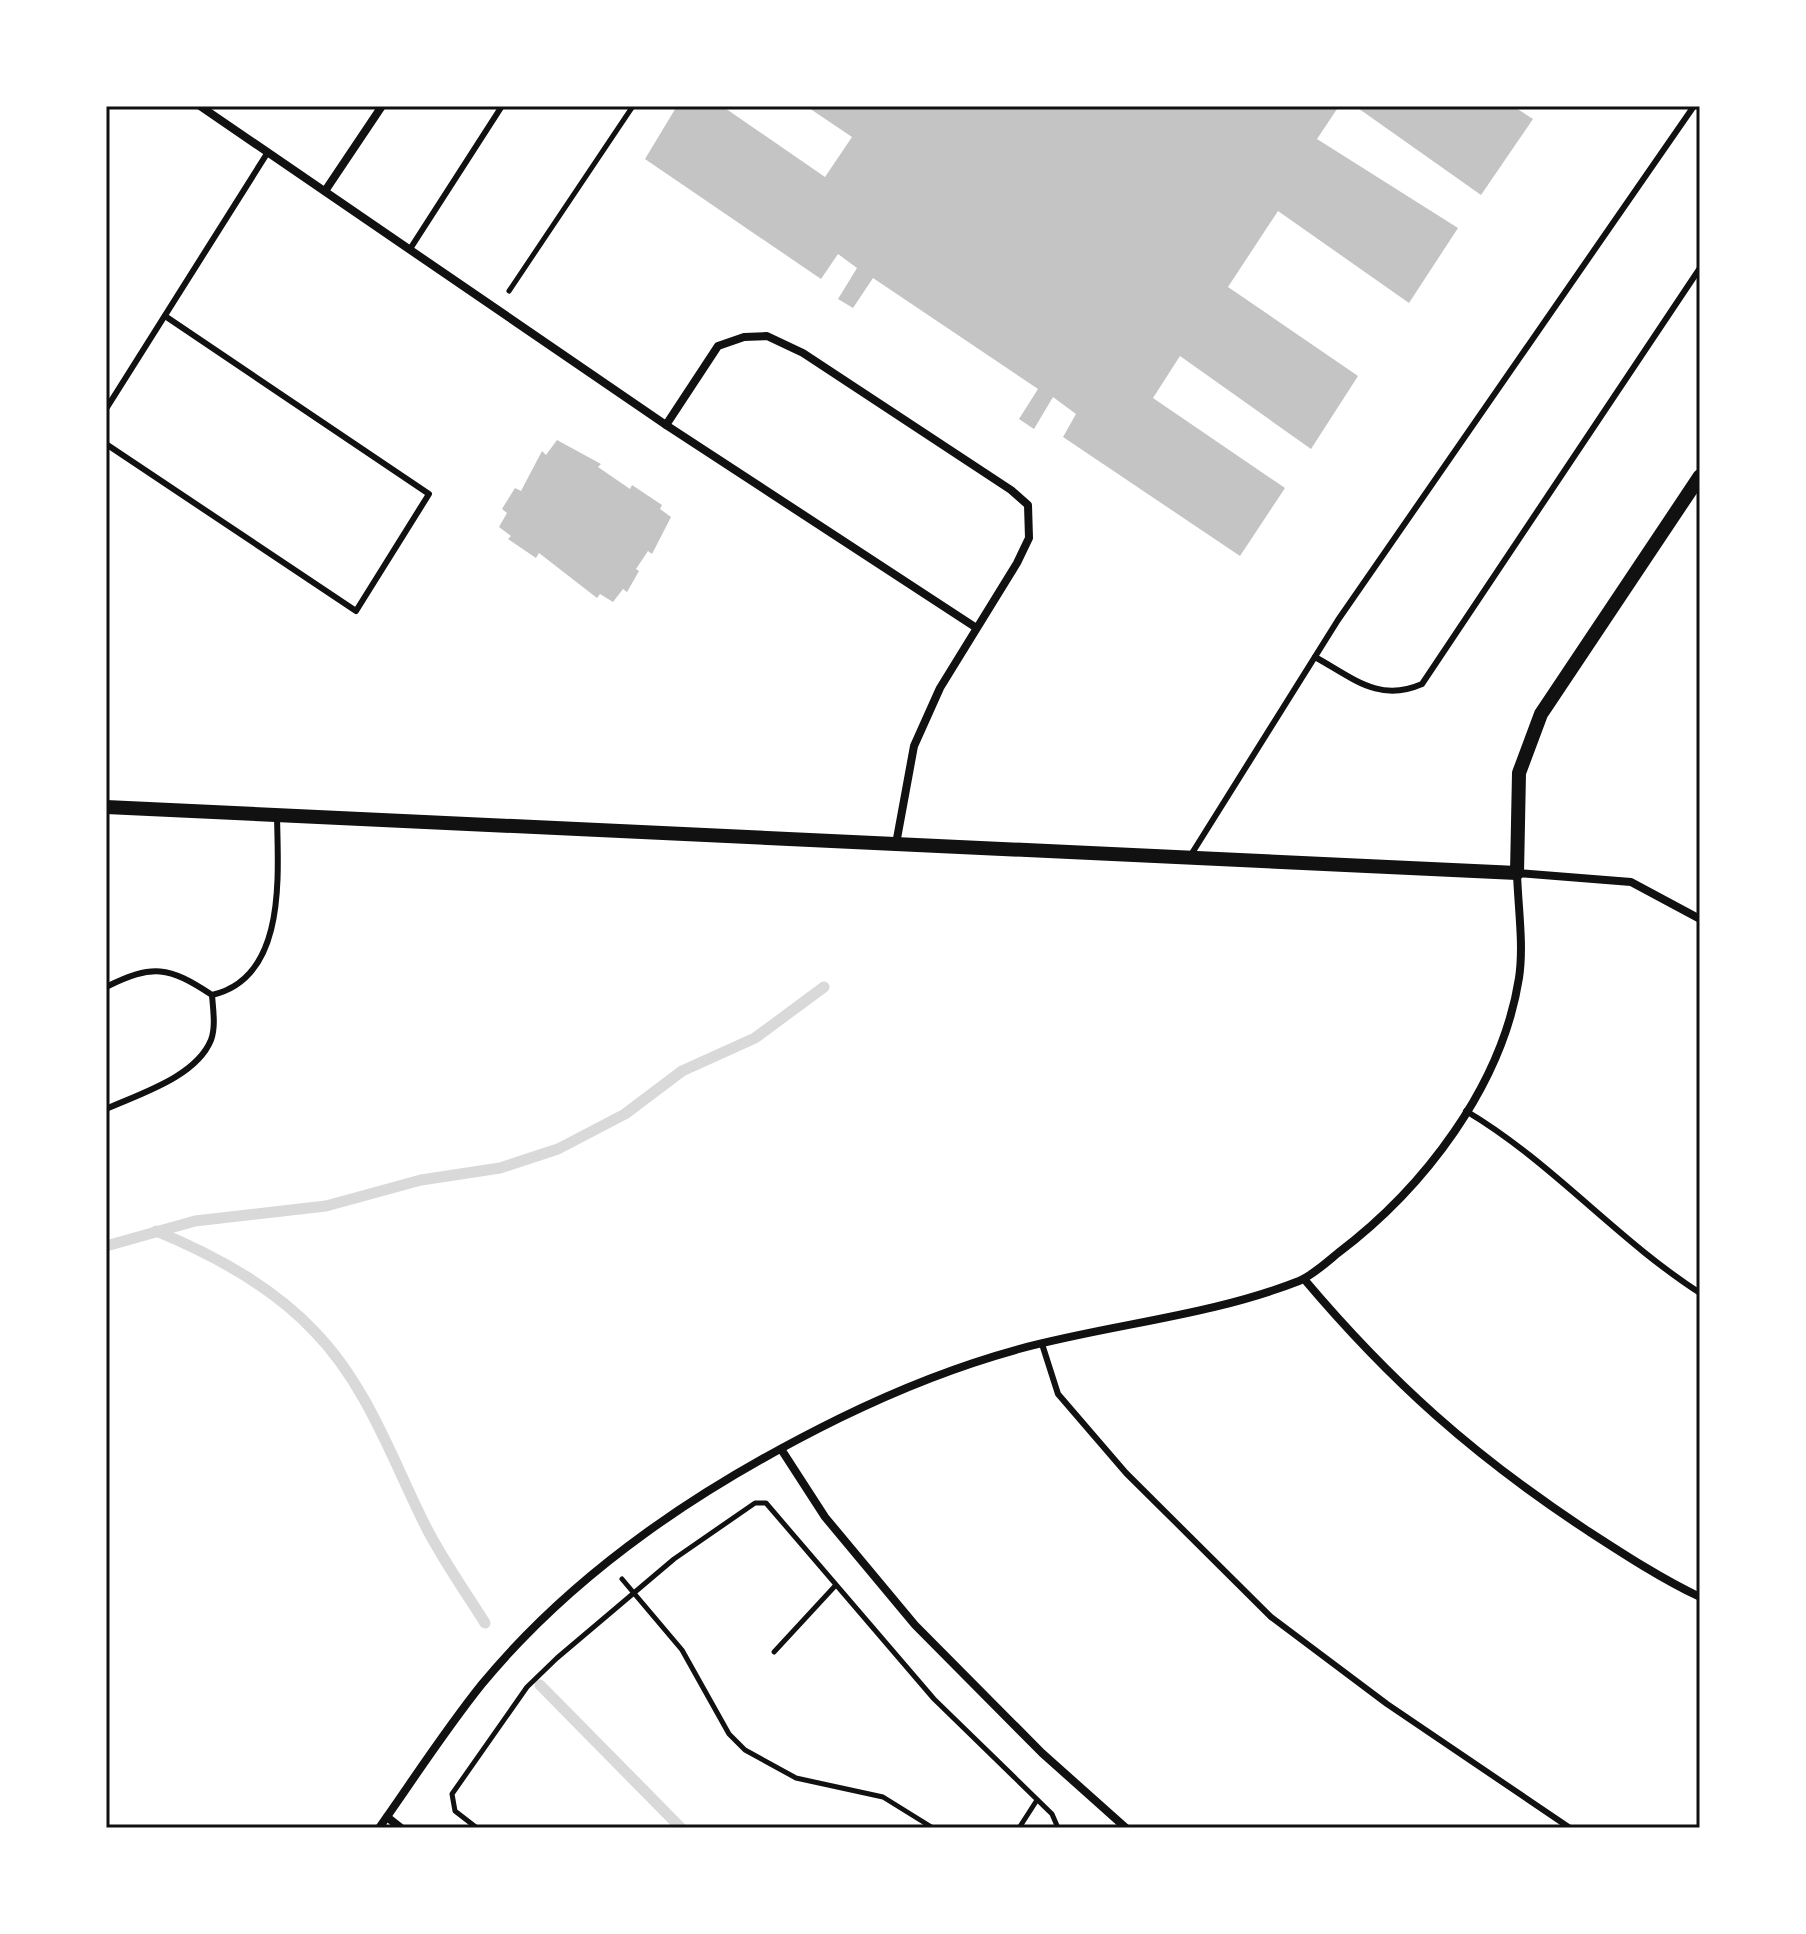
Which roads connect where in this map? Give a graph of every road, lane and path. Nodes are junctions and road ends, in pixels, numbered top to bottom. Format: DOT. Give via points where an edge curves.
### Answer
graph roads {
  1 [pos="200,106"];
  2 [pos="382,106"];
  3 [pos="502,106"];
  4 [pos="633,106"];
  5 [pos="1694,106"];
  6 [pos="268,152"];
  7 [pos="325,191"];
  8 [pos="410,249"];
  9 [pos="1700,268"];
  10 [pos="497,308"];
  11 [pos="165,316"];
  12 [pos="106,409"];
  13 [pos="666,425"];
  14 [pos="106,444"];
  15 [pos="1700,476"];
  16 [pos="975,627"];
  17 [pos="1315,657"];
  18 [pos="106,807"];
  19 [pos="277,816"];
  20 [pos="896,844"];
  21 [pos="1189,858"];
  22 [pos="1517,873"];
  23 [pos="1700,919"];
  24 [pos="106,987"];
  25 [pos="212,995"];
  26 [pos="106,1109"];
  27 [pos="1466,1111"];
  28 [pos="1304,1279"];
  29 [pos="1700,1293"];
  30 [pos="1042,1344"];
  31 [pos="781,1449"];
  32 [pos="607,1562"];
  33 [pos="835,1586"];
  34 [pos="635,1592"];
  35 [pos="1700,1597"];
  36 [pos="774,1652"];
  37 [pos="1037,1800"];
  38 [pos="387,1817"];
  39 [pos="379,1828"];
  40 [pos="401,1828"];
  41 [pos="477,1828"];
  42 [pos="933,1828"];
  43 [pos="1019,1828"];
  44 [pos="1058,1828"];
  45 [pos="1126,1828"];
  46 [pos="1570,1828"];
  1 -- 6 [label="street"];
  2 -- 7 [label="street"];
  3 -- 8 [label="lane"];
  4 -- 10 [label="path"];
  5 -- 17 [label="lane"];
  6 -- 7 [label="street"];
  6 -- 11 [label="lane"];
  7 -- 8 [label="street"];
  8 -- 10 [label="street"];
  9 -- 17 [label="lane" via="1422,684 1401,693 1378,691"];
  10 -- 13 [label="street"];
  11 -- 12 [label="lane"];
  11 -- 14 [label="lane" via="429,494 356,611"];
  13 -- 16 [label="street"];
  13 -- 16 [label="street" via="718,346 767,336 803,353 1028,505 1029,538"];
  15 -- 22 [label="street" via="1541,714 1519,773"];
  16 -- 20 [label="street" via="914,746"];
  17 -- 21 [label="lane"];
  18 -- 19 [label="street"];
  19 -- 20 [label="street"];
  19 -- 25 [label="lane" via="278,897 267,941 246,981"];
  20 -- 21 [label="street"];
  21 -- 22 [label="street"];
  22 -- 23 [label="street" via="1631,882"];
  22 -- 27 [label="street" via="1519,975 1504,1038"];
  24 -- 25 [label="lane" via="151,968"];
  25 -- 26 [label="lane" via="213,1030 202,1054 177,1075"];
  27 -- 28 [label="street" via="1438,1155 1393,1206"];
  27 -- 29 [label="lane" via="1529,1152 1616,1232"];
  28 -- 30 [label="street" via="1242,1300"];
  28 -- 35 [label="street" via="1361,1347 1465,1444 1607,1543"];
  30 -- 31 [label="street" via="917,1382"];
  30 -- 46 [label="lane" via="1058,1394 1126,1473 1271,1617 1387,1704"];
  31 -- 32 [label="street" via="726,1478"];
  31 -- 45 [label="street" via="825,1517 915,1625 1042,1753"];
  32 -- 34 [label="path"];
  32 -- 38 [label="street" via="483,1683"];
  33 -- 34 [label="path" via="776,1510 755,1503"];
  33 -- 36 [label="path"];
  33 -- 37 [label="path" via="934,1699"];
  34 -- 41 [label="path" via="527,1687 452,1794 455,1811"];
  34 -- 42 [label="path" via="682,1650 729,1734 745,1750 796,1778 883,1797"];
  37 -- 43 [label="path"];
  37 -- 44 [label="path"];
  38 -- 39 [label="street"];
  38 -- 40 [label="street"];
}
